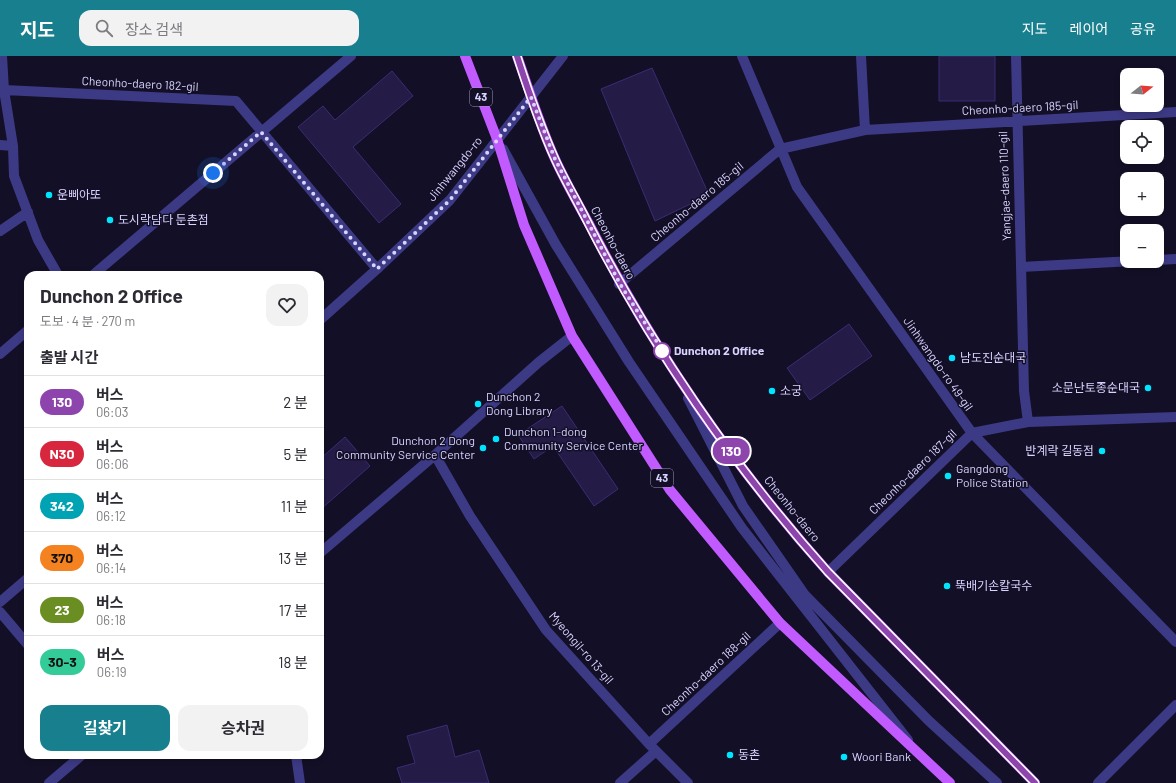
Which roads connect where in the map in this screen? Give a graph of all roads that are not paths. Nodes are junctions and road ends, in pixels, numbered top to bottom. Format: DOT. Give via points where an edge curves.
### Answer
graph roads {
  1 [pos="2,56"];
  2 [pos="351,56"];
  3 [pos="465,56"];
  4 [pos="517,56"];
  5 [pos="563,56"];
  6 [pos="742,56"];
  7 [pos="861,56"];
  8 [pos="1016,56"];
  9 [pos="4,90"];
  10 [pos="531,97"];
  11 [pos="1176,112"];
  12 [pos="1016,121"];
  13 [pos="865,130"];
  14 [pos="261,132"];
  15 [pos="497,138"];
  16 [pos="0,145"];
  17 [pos="13,146"];
  18 [pos="780,149"];
  19 [pos="28,212"];
  20 [pos="0,231"];
  21 [pos="1176,258"];
  22 [pos="1164,259"];
  23 [pos="1120,262"];
  24 [pos="1021,268"];
  25 [pos="377,269"];
  26 [pos="56,271"];
  27 [pos="98,271"];
  28 [pos="620,284"];
  29 [pos="324,316"];
  30 [pos="24,333"];
  31 [pos="572,336"];
  32 [pos="0,354"];
  33 [pos="673,369"];
  34 [pos="1176,417"];
  35 [pos="1028,422"];
  36 [pos="972,433"];
  37 [pos="435,455"];
  38 [pos="324,550"];
  39 [pos="828,572"];
  40 [pos="24,581"];
  41 [pos="0,602"];
  42 [pos="0,612"];
  43 [pos="780,623"];
  44 [pos="24,640"];
  45 [pos="1176,642"];
  46 [pos="1176,705"];
  47 [pos="652,747"];
  48 [pos="921,755"];
  49 [pos="77,759"];
  50 [pos="297,759"];
  51 [pos="49,783"];
  52 [pos="300,783"];
  53 [pos="620,783"];
  54 [pos="688,783"];
  55 [pos="950,783"];
  56 [pos="997,783"];
  57 [pos="1035,783"];
  58 [pos="1098,783"];
  1 -- 9 [label="street"];
  2 -- 14 [label="street"];
  3 -- 15 [label="main road, 43"];
  4 -- 10 [label="main road, Cheonho-daero"];
  5 -- 10 [label="street, Jinhwangdo-ro"];
  6 -- 18 [label="street, Jinhwangdo-ro 49-gil"];
  7 -- 13 [label="street"];
  8 -- 12 [label="street, Yangjae-daero 110-gil"];
  9 -- 14 [label="street, Cheonho-daero 182-gil" via="236,101"];
  9 -- 17 [label="street"];
  10 -- 15 [label="street, Jinhwangdo-ro"];
  10 -- 28 [label="main road, Cheonho-daero" via="555,159"];
  11 -- 12 [label="street, Cheonho-daero 185-gil"];
  12 -- 13 [label="street, Cheonho-daero 185-gil"];
  12 -- 24 [label="street, Yangjae-daero 110-gil"];
  13 -- 18 [label="street, Cheonho-daero 185-gil"];
  14 -- 25 [label="street, Cheonho-daero 182-gil"];
  14 -- 27 [label="street"];
  15 -- 25 [label="street, Jinhwangdo-ro" via="450,200"];
  15 -- 31 [label="main road, 43" via="524,225"];
  15 -- 48 [label="street" via="556,245 629,362 737,522"];
  16 -- 17 [label="street"];
  17 -- 19 [label="street" via="14,176"];
  18 -- 28 [label="street, Cheonho-daero 185-gil"];
  18 -- 36 [label="street, Jinhwangdo-ro 49-gil" via="797,187"];
  19 -- 20 [label="street"];
  19 -- 26 [label="street" via="38,240"];
  21 -- 22 [label="street"];
  23 -- 24 [label="street"];
  24 -- 35 [label="street, Yangjae-daero 110-gil" via="1024,391"];
  25 -- 29 [label="street, Jinhwangdo-ro"];
  28 -- 33 [label="main road, Cheonho-daero"];
  30 -- 32 [label="street"];
  31 -- 37 [label="street" via="539,362"];
  31 -- 43 [label="main road, 43" via="670,490"];
  33 -- 39 [label="main road, Cheonho-daero" via="741,466"];
  33 -- 56 [label="street" via="744,506 805,595 929,721"];
  34 -- 35 [label="street, Cheonho-daero 187-gil"];
  35 -- 36 [label="street, Cheonho-daero 187-gil"];
  36 -- 39 [label="street, Cheonho-daero 187-gil"];
  36 -- 45 [label="street, Jinhwangdo-ro 49-gil"];
  37 -- 38 [label="street"];
  37 -- 47 [label="street, Myeongil-ro 13-gil" via="470,516 546,630"];
  39 -- 57 [label="main road, Cheonho-daero"];
  40 -- 41 [label="street"];
  42 -- 44 [label="street"];
  43 -- 47 [label="street, Cheonho-daero 188-gil"];
  43 -- 48 [label="main road, 43"];
  46 -- 58 [label="street"];
  47 -- 53 [label="street, Cheonho-daero 188-gil"];
  47 -- 54 [label="street, Myeongil-ro 13-gil"];
  48 -- 55 [label="main road, 43"];
  49 -- 51 [label="street"];
  50 -- 52 [label="street"];
}
